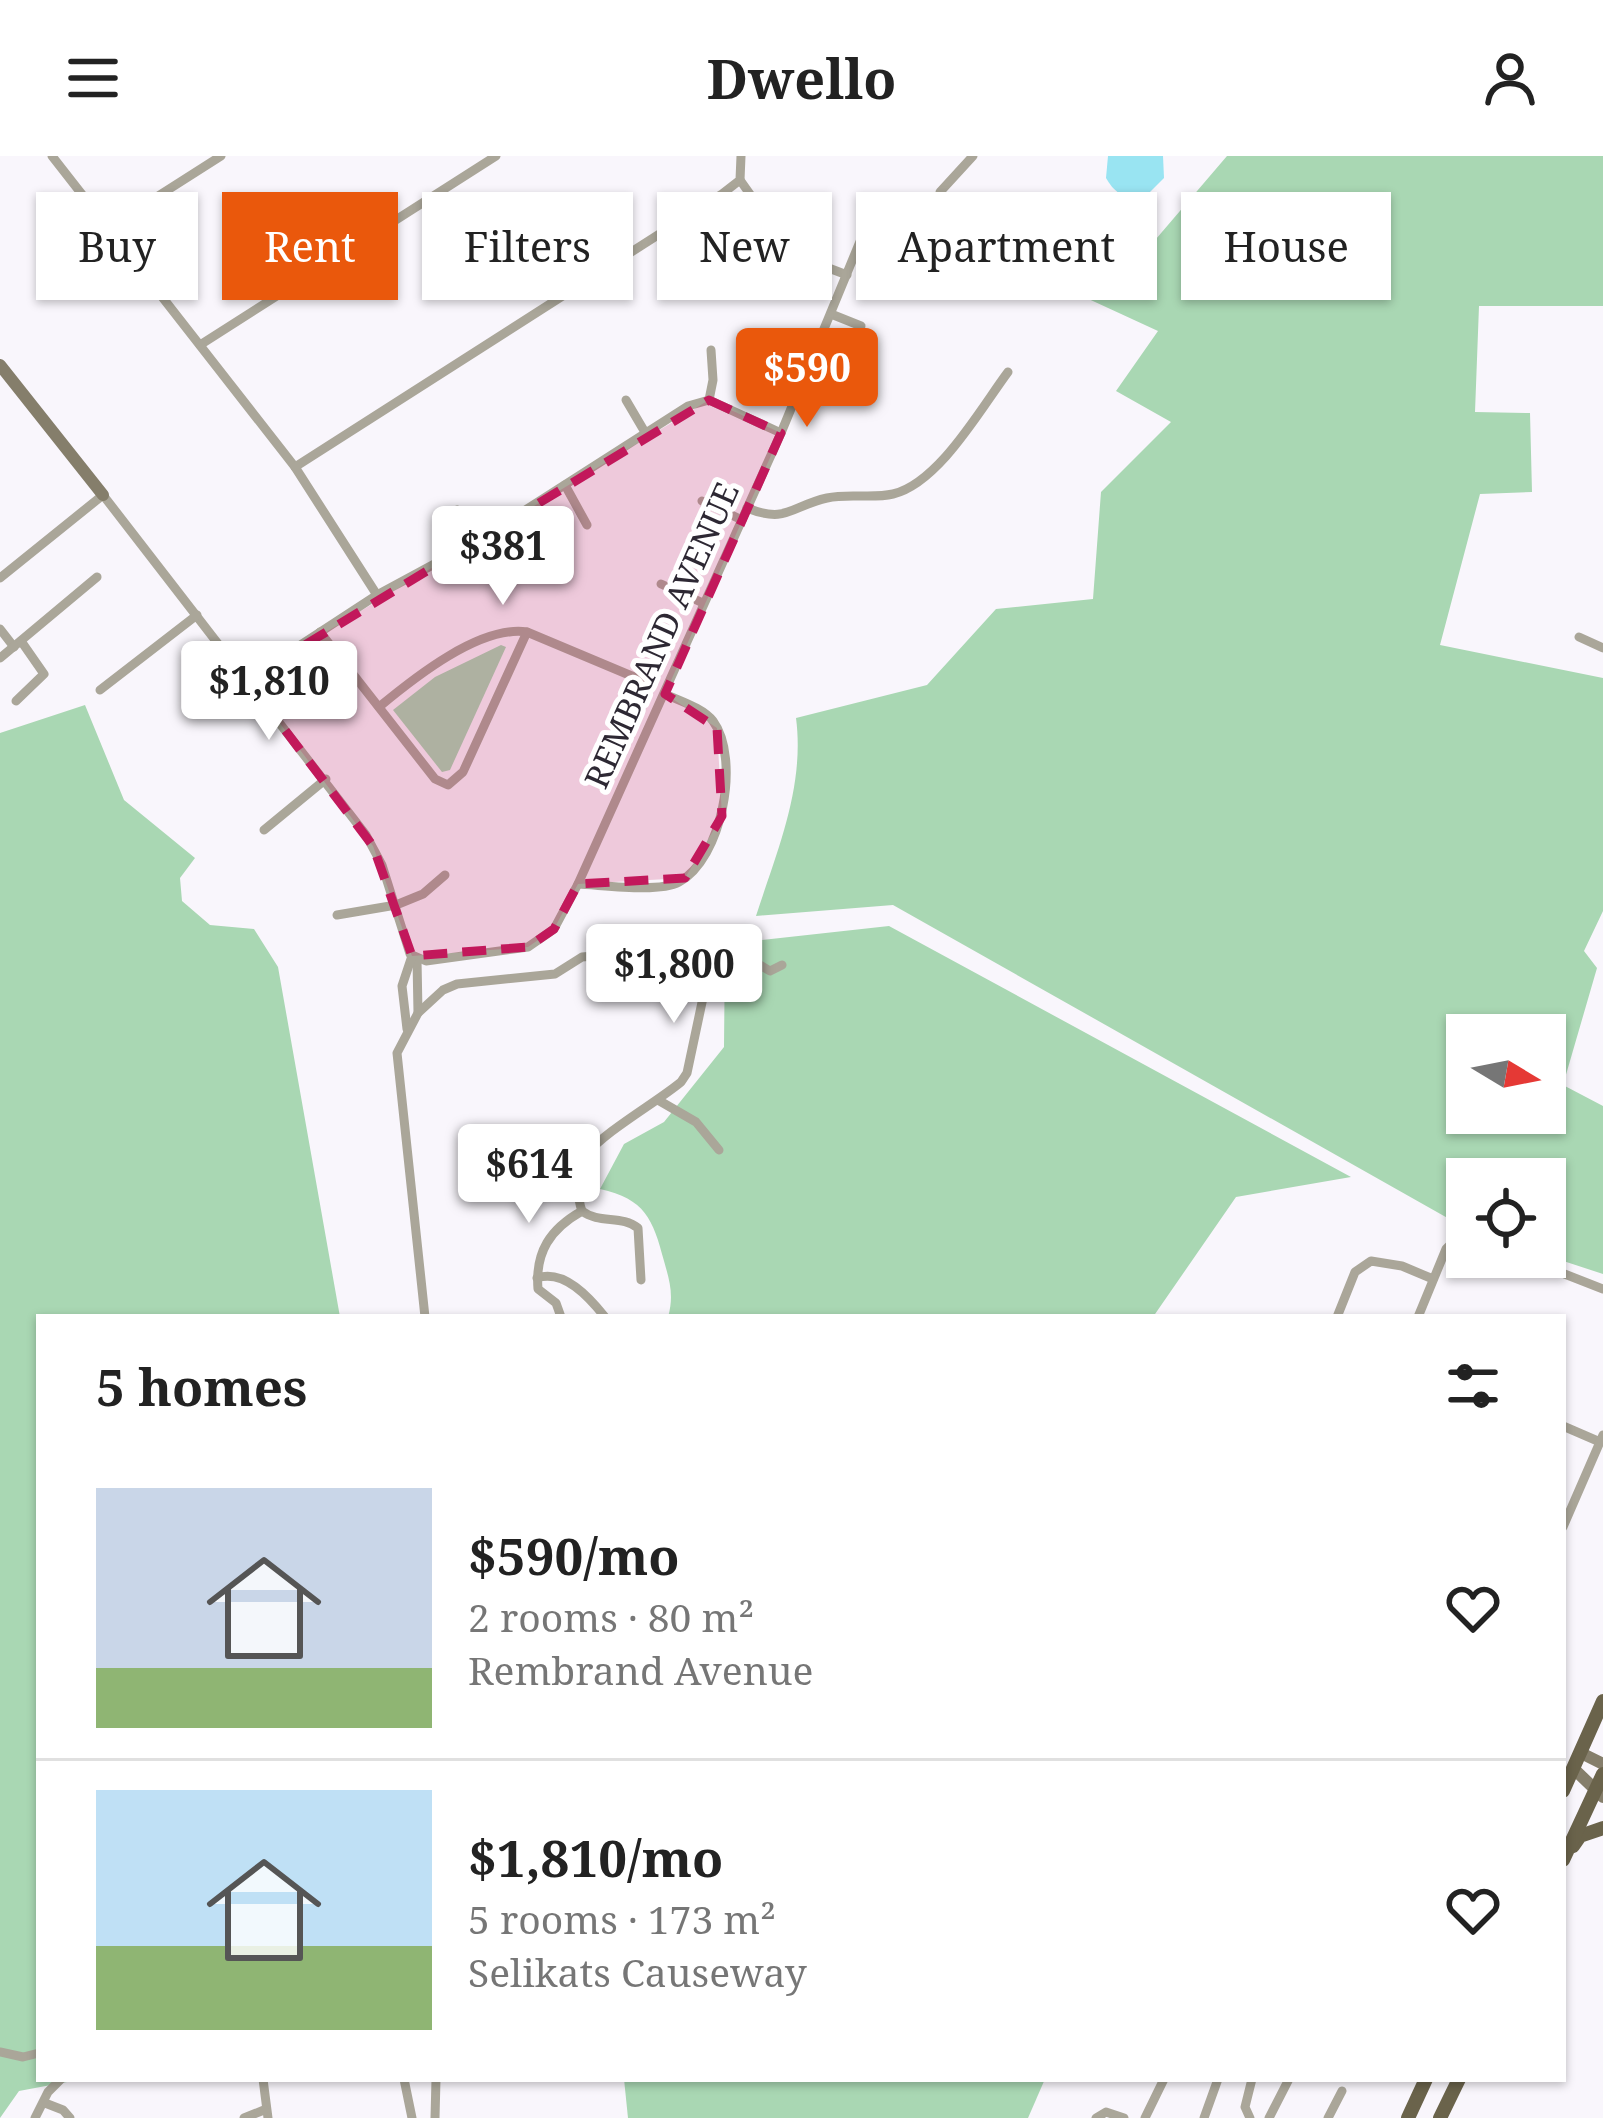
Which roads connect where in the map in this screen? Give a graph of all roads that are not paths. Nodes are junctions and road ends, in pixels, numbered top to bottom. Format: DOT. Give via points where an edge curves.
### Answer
graph roads {
  1 [pos="52,156"];
  2 [pos="221,156"];
  3 [pos="496,156"];
  4 [pos="741,156"];
  5 [pos="973,156"];
  6 [pos="740,180"];
  7 [pos="80,192"];
  8 [pos="164,192"];
  9 [pos="940,192"];
  10 [pos="856,251"];
  11 [pos="847,274"];
  12 [pos="165,300"];
  13 [pos="831,314"];
  14 [pos="861,326"];
  15 [pos="200,345"];
  16 [pos="711,350"];
  17 [pos="0,364"];
  18 [pos="1008,372"];
  19 [pos="626,400"];
  20 [pos="709,400"];
  21 [pos="781,433"];
  22 [pos="646,434"];
  23 [pos="296,467"];
  24 [pos="565,485"];
  25 [pos="103,495"];
  26 [pos="702,501"];
  27 [pos="747,508"];
  28 [pos="457,510"];
  29 [pos="742,520"];
  30 [pos="587,526"];
  31 [pos="477,541"];
  32 [pos="97,577"];
  33 [pos="0,578"];
  34 [pos="661,584"];
  35 [pos="377,595"];
  36 [pos="703,603"];
  37 [pos="197,615"];
  38 [pos="0,629"];
  39 [pos="320,632"];
  40 [pos="527,632"];
  41 [pos="1579,637"];
  42 [pos="17,644"];
  43 [pos="1603,648"];
  44 [pos="0,658"];
  45 [pos="247,680"];
  46 [pos="646,682"];
  47 [pos="100,690"];
  48 [pos="665,694"];
  49 [pos="16,701"];
  50 [pos="379,707"];
  51 [pos="326,779"];
  52 [pos="264,830"];
  53 [pos="445,875"];
  54 [pos="578,884"];
  55 [pos="397,905"];
  56 [pos="338,915"];
  57 [pos="418,959"];
  58 [pos="710,965"];
  59 [pos="782,965"];
  60 [pos="418,1013"];
  61 [pos="407,1029"];
  62 [pos="658,1100"];
  63 [pos="719,1150"];
  64 [pos="582,1211"];
  65 [pos="1446,1251"];
  66 [pos="1566,1275"];
  67 [pos="537,1278"];
  68 [pos="1433,1279"];
  69 [pos="641,1280"];
  70 [pos="1603,1289"];
  71 [pos="425,1314"];
  72 [pos="560,1314"];
  73 [pos="602,1314"];
  74 [pos="1338,1314"];
  75 [pos="1419,1314"];
  76 [pos="1566,1427"];
  77 [pos="1602,1438"];
  78 [pos="1566,1521"];
  79 [pos="1603,1701"];
  80 [pos="1566,1754"];
  81 [pos="1581,1754"];
  82 [pos="1566,1758"];
  83 [pos="1603,1764"];
  84 [pos="1574,1769"];
  85 [pos="1603,1774"];
  86 [pos="1566,1785"];
  87 [pos="1599,1794"];
  88 [pos="1603,1828"];
  89 [pos="1566,1855"];
  90 [pos="1566,1857"];
  91 [pos="0,2052"];
  92 [pos="36,2054"];
  93 [pos="58,2082"];
  94 [pos="263,2082"];
  95 [pos="405,2082"];
  96 [pos="436,2082"];
  97 [pos="1163,2082"];
  98 [pos="1217,2082"];
  99 [pos="1251,2082"];
  100 [pos="1287,2082"];
  101 [pos="1425,2082"];
  102 [pos="1458,2082"];
  103 [pos="1342,2091"];
  104 [pos="45,2102"];
  105 [pos="266,2114"];
  106 [pos="35,2118"];
  107 [pos="70,2118"];
  108 [pos="244,2118"];
  109 [pos="412,2118"];
  110 [pos="435,2118"];
  111 [pos="1096,2118"];
  112 [pos="1124,2118"];
  113 [pos="1145,2118"];
  114 [pos="1204,2118"];
  115 [pos="1250,2118"];
  116 [pos="1270,2118"];
  117 [pos="1328,2118"];
  118 [pos="1408,2118"];
  119 [pos="1440,2118"];
  1 -- 7 [label="street"];
  2 -- 8 [label="street"];
  3 -- 15 [label="street"];
  4 -- 6 [label="street"];
  5 -- 9 [label="street"];
  6 -- 11 [label="street" via="793,254"];
  6 -- 23 [label="street"];
  10 -- 11 [label="street, REMBRAND AVENUE"];
  11 -- 13 [label="street, REMBRAND AVENUE"];
  12 -- 15 [label="street"];
  13 -- 14 [label="street"];
  13 -- 21 [label="street, REMBRAND AVENUE"];
  15 -- 23 [label="street"];
  16 -- 20 [label="street"];
  17 -- 25 [label="street"];
  18 -- 27 [label="street" via="915,486 832,496 782,516"];
  19 -- 22 [label="street"];
  20 -- 21 [label="street"];
  20 -- 22 [label="street"];
  21 -- 27 [label="street, REMBRAND AVENUE"];
  22 -- 24 [label="street"];
  23 -- 35 [label="street"];
  24 -- 30 [label="street"];
  24 -- 31 [label="street"];
  25 -- 33 [label="street"];
  25 -- 37 [label="street"];
  26 -- 29 [label="street"];
  27 -- 29 [label="street, REMBRAND AVENUE"];
  28 -- 31 [label="street"];
  29 -- 36 [label="street, REMBRAND AVENUE"];
  31 -- 35 [label="street"];
  32 -- 42 [label="street"];
  34 -- 36 [label="street"];
  35 -- 39 [label="street"];
  36 -- 48 [label="street, REMBRAND AVENUE"];
  37 -- 45 [label="street"];
  37 -- 47 [label="street"];
  38 -- 42 [label="street"];
  39 -- 45 [label="street"];
  39 -- 50 [label="street"];
  40 -- 46 [label="street"];
  40 -- 50 [label="street" via="492,635"];
  40 -- 50 [label="street" via="452,783 435,779"];
  41 -- 43 [label="street"];
  42 -- 44 [label="street"];
  42 -- 49 [label="street" via="44,674"];
  45 -- 51 [label="street"];
  48 -- 54 [label="street, REMBRAND AVENUE"];
  48 -- 54 [label="street" via="715,725 722,816 679,882"];
  51 -- 52 [label="street"];
  51 -- 55 [label="street" via="373,846"];
  53 -- 55 [label="street"];
  54 -- 57 [label="street, REMBRAND AVENUE" via="559,921 535,944"];
  55 -- 56 [label="street"];
  55 -- 57 [label="street"];
  57 -- 60 [label="street"];
  57 -- 61 [label="street" via="402,998"];
  58 -- 59 [label="street" via="748,958 770,971"];
  58 -- 60 [label="street" via="702,945 582,957 555,974 457,983"];
  58 -- 62 [label="street" via="688,1070"];
  60 -- 61 [label="street"];
  61 -- 71 [label="street" via="397,1062"];
  62 -- 63 [label="street" via="696,1123"];
  62 -- 64 [label="street" via="584,1159"];
  64 -- 67 [label="street" via="544,1243"];
  64 -- 69 [label="street" via="635,1224"];
  65 -- 68 [label="street"];
  66 -- 70 [label="street"];
  67 -- 72 [label="street"];
  67 -- 73 [label="street" via="562,1277"];
  68 -- 74 [label="street" via="1371,1261 1355,1272"];
  68 -- 75 [label="street"];
  76 -- 77 [label="street"];
  77 -- 78 [label="street"];
  79 -- 81 [label="main road"];
  80 -- 81 [label="street"];
  81 -- 83 [label="street"];
  81 -- 84 [label="main road"];
  82 -- 84 [label="street"];
  84 -- 86 [label="main road"];
  84 -- 87 [label="street"];
  85 -- 87 [label="main road"];
  87 -- 89 [label="main road"];
  88 -- 90 [label="main road" via="1580,1836"];
  91 -- 92 [label="street"];
  93 -- 104 [label="street"];
  94 -- 105 [label="street"];
  95 -- 109 [label="street"];
  96 -- 110 [label="street"];
  97 -- 113 [label="street"];
  98 -- 114 [label="street"];
  99 -- 115 [label="street"];
  100 -- 116 [label="street"];
  101 -- 118 [label="main road"];
  102 -- 119 [label="main road"];
  103 -- 117 [label="street"];
  104 -- 106 [label="street"];
  104 -- 107 [label="street"];
  105 -- 108 [label="street"];
  111 -- 112 [label="street"];
}
